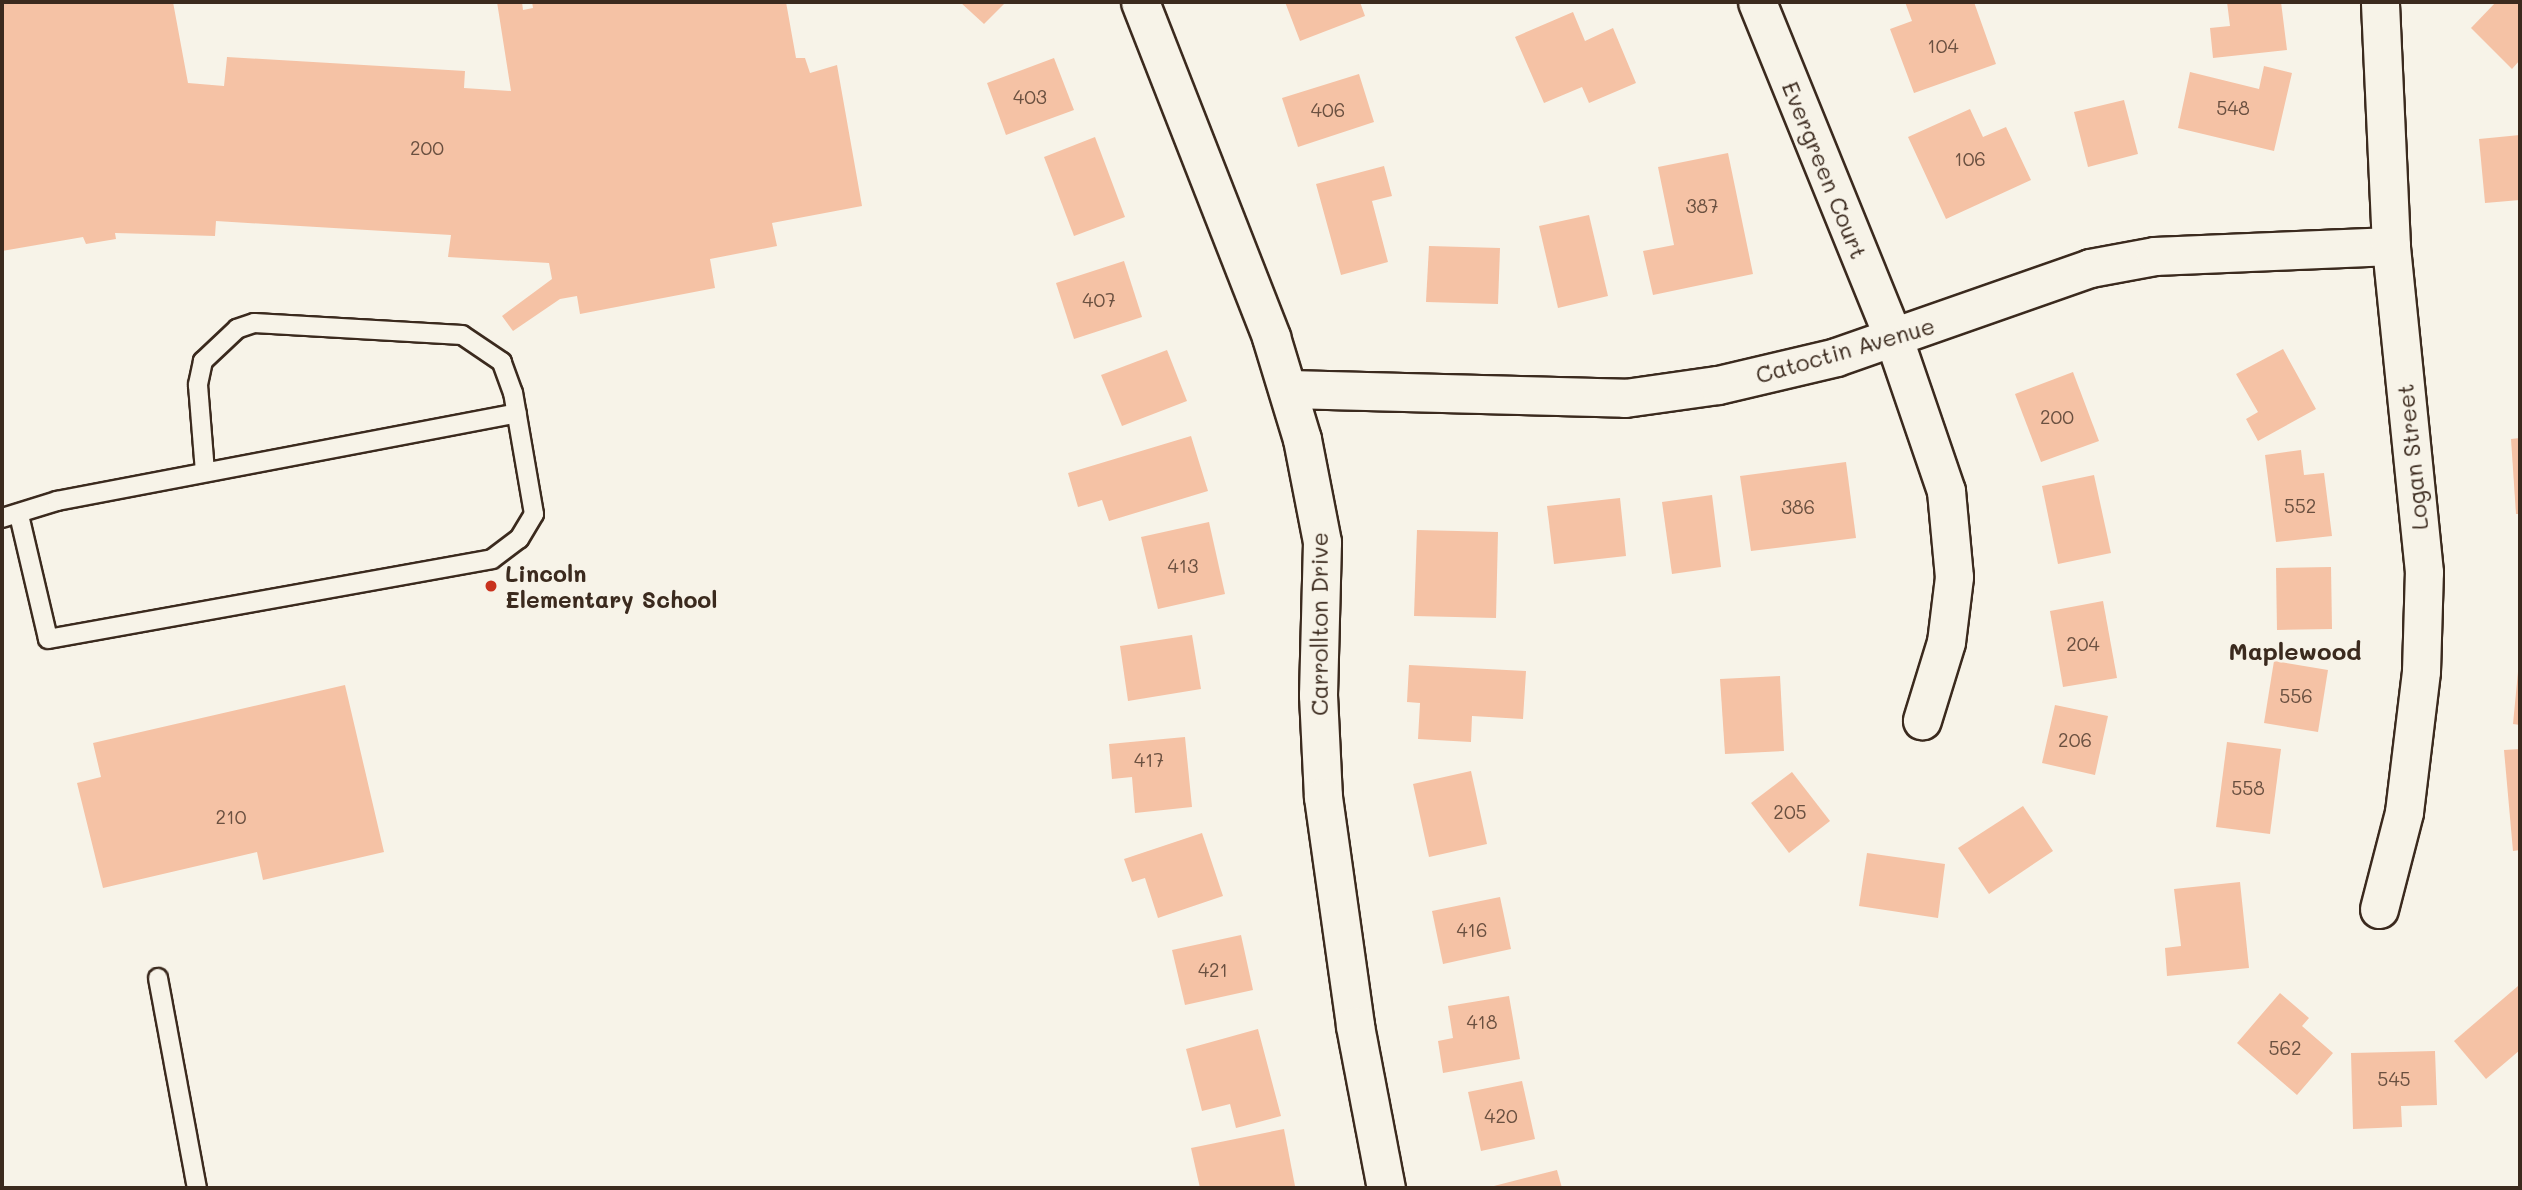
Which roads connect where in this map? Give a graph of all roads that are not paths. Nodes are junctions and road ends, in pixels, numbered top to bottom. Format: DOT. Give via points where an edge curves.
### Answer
graph roads {
  1 [pos="1140,2"];
  2 [pos="1757,2"];
  3 [pos="2380,2"];
  4 [pos="2391,246"];
  5 [pos="1894,338"];
  6 [pos="1289,389"];
  7 [pos="517,413"];
  8 [pos="205,472"];
  9 [pos="10,516"];
  10 [pos="1922,720"];
  11 [pos="2379,909"];
  12 [pos="158,978"];
  13 [pos="197,1188"];
  14 [pos="1386,1188"];
  1 -- 6 [label="street, Carrollton Drive"];
  2 -- 5 [label="street, Evergreen Court"];
  3 -- 4 [label="street, Logan Street"];
  4 -- 5 [label="street, Catoctin Avenue" via="2155,256 2090,268"];
  4 -- 11 [label="street, Logan Street" via="2424,572 2421,671 2404,811"];
  5 -- 6 [label="street, Catoctin Avenue" via="1781,371 1625,398"];
  5 -- 10 [label="street, Evergreen Court" via="1946,491 1954,577 1945,642"];
  6 -- 14 [label="street, Carrollton Drive" via="1322,542 1318,695 1332,878"];
  7 -- 8 [label="lane"];
  7 -- 8 [label="lane" via="502,362 462,335 254,324 237,329 204,361 198,385"];
  7 -- 9 [label="lane" via="534,514 519,540 492,559 48,639"];
  8 -- 9 [label="lane" via="57,501"];
  12 -- 13 [label="lane"];
}
